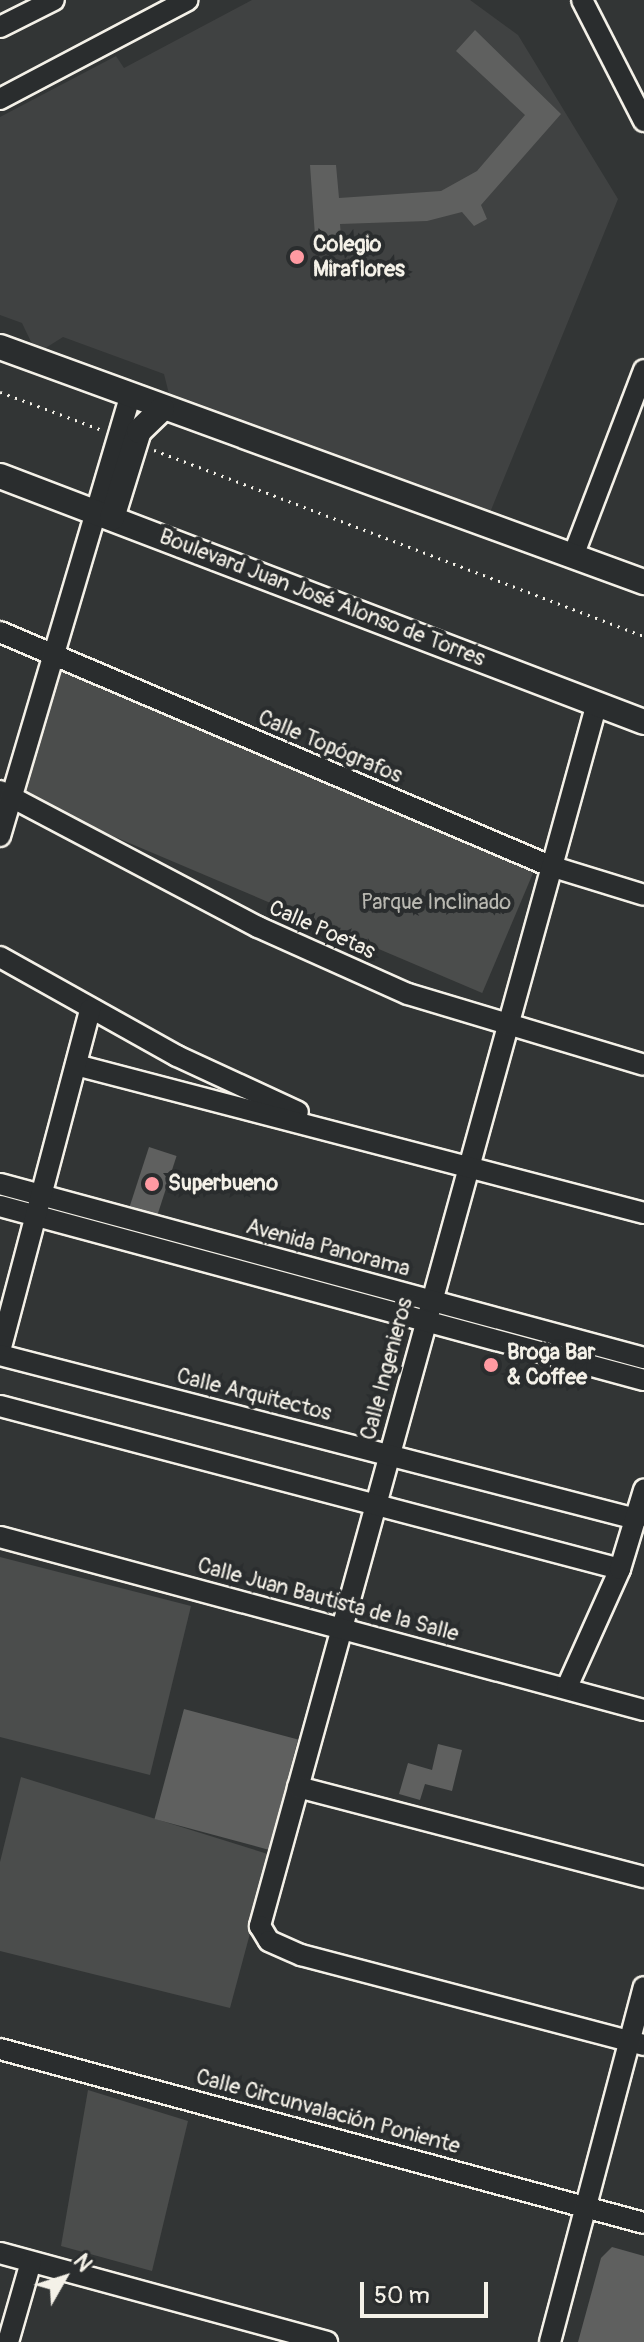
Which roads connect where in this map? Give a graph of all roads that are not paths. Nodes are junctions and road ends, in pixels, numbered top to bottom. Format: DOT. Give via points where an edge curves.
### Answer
graph roads {
  1 [pos="54,0"];
  2 [pos="188,0"];
  3 [pos="582,0"];
  4 [pos="0,27"];
  5 [pos="0,99"];
  6 [pos="644,121"];
  7 [pos="0,347"];
  8 [pos="644,370"];
  9 [pos="130,397"];
  10 [pos="162,409"];
  11 [pos="125,439"];
  12 [pos="0,476"];
  13 [pos="102,514"];
  14 [pos="573,556"];
  15 [pos="644,582"];
  16 [pos="0,632"];
  17 [pos="49,653"];
  18 [pos="597,703"];
  19 [pos="644,722"];
  20 [pos="6,794"];
  21 [pos="0,836"];
  22 [pos="550,866"];
  23 [pos="644,895"];
  24 [pos="0,957"];
  25 [pos="90,1010"];
  26 [pos="502,1027"];
  27 [pos="76,1065"];
  28 [pos="644,1065"];
  29 [pos="342,1132"];
  30 [pos="465,1169"];
  31 [pos="0,1184"];
  32 [pos="0,1206"];
  33 [pos="40,1207"];
  34 [pos="644,1213"];
  35 [pos="429,1300"];
  36 [pos="423,1322"];
  37 [pos="0,1353"];
  38 [pos="644,1358"];
  39 [pos="644,1380"];
  40 [pos="0,1406"];
  41 [pos="389,1455"];
  42 [pos="644,1490"];
  43 [pos="376,1504"];
  44 [pos="636,1519"];
  45 [pos="0,1537"];
  46 [pos="620,1569"];
  47 [pos="344,1630"];
  48 [pos="567,1687"];
  49 [pos="644,1710"];
  50 [pos="298,1787"];
  51 [pos="644,1877"];
  52 [pos="644,1987"];
  53 [pos="637,2043"];
  54 [pos="0,2049"];
  55 [pos="586,2206"];
  56 [pos="644,2223"];
  57 [pos="0,2253"];
  58 [pos="31,2262"];
  59 [pos="8,2342"];
  60 [pos="327,2342"];
  61 [pos="550,2342"];
  1 -- 4 [label="street"];
  2 -- 5 [label="street"];
  3 -- 6 [label="street"];
  7 -- 9 [label="main road"];
  8 -- 14 [label="street"];
  9 -- 10 [label="main road"];
  9 -- 11 [label="street"];
  10 -- 11 [label="main road"];
  10 -- 14 [label="main road"];
  11 -- 13 [label="main road"];
  12 -- 13 [label="main road, Boulevard Juan José Alonso de Torres"];
  13 -- 17 [label="street"];
  13 -- 18 [label="main road, Boulevard Juan José Alonso de Torres"];
  14 -- 15 [label="main road"];
  16 -- 17 [label="street, Calle Topógrafos"];
  17 -- 20 [label="street"];
  17 -- 22 [label="street, Calle Topógrafos"];
  18 -- 19 [label="main road, Boulevard Juan José Alonso de Torres"];
  18 -- 22 [label="street, Calle Ingenieros"];
  20 -- 21 [label="street"];
  20 -- 26 [label="street, Calle Poetas" via="258,927"];
  22 -- 23 [label="street, Calle Topógrafos"];
  22 -- 26 [label="street, Calle Ingenieros"];
  24 -- 25 [label="street"];
  25 -- 27 [label="street"];
  25 -- 29 [label="street"];
  26 -- 28 [label="street, Calle Poetas"];
  26 -- 30 [label="street, Calle Ingenieros"];
  27 -- 29 [label="street"];
  27 -- 33 [label="street"];
  29 -- 30 [label="street"];
  30 -- 34 [label="street"];
  30 -- 35 [label="street, Calle Ingenieros"];
  31 -- 33 [label="street, Avenida Panorama"];
  32 -- 33 [label="street, Avenida Panorama"];
  33 -- 35 [label="street, Avenida Panorama"];
  33 -- 36 [label="street, Avenida Panorama"];
  33 -- 37 [label="street"];
  35 -- 36 [label="street, Calle Ingenieros"];
  35 -- 38 [label="street, Avenida Panorama"];
  36 -- 39 [label="street, Avenida Panorama"];
  36 -- 41 [label="street, Calle Ingenieros"];
  37 -- 41 [label="street, Calle Arquitectos"];
  40 -- 43 [label="street"];
  41 -- 43 [label="street, Calle Ingenieros"];
  41 -- 44 [label="street, Calle Arquitectos"];
  42 -- 44 [label="street"];
  43 -- 46 [label="street"];
  43 -- 47 [label="street, Calle Ingenieros"];
  44 -- 46 [label="street"];
  45 -- 47 [label="street, Calle Juan Bautista de la Salle"];
  46 -- 48 [label="street"];
  47 -- 48 [label="street, Calle Juan Bautista de la Salle"];
  47 -- 50 [label="street, Calle Ingenieros"];
  48 -- 49 [label="street, Calle Juan Bautista de la Salle"];
  50 -- 51 [label="street"];
  50 -- 53 [label="street, Calle Ingenieros" via="260,1917 263,1934 280,1948"];
  52 -- 53 [label="street"];
  53 -- 55 [label="street"];
  54 -- 55 [label="street, Calle Circunvalación Poniente"];
  55 -- 56 [label="street, Calle Circunvalación Poniente"];
  55 -- 61 [label="street"];
  57 -- 58 [label="street"];
  58 -- 59 [label="street"];
  58 -- 60 [label="street"];
}
